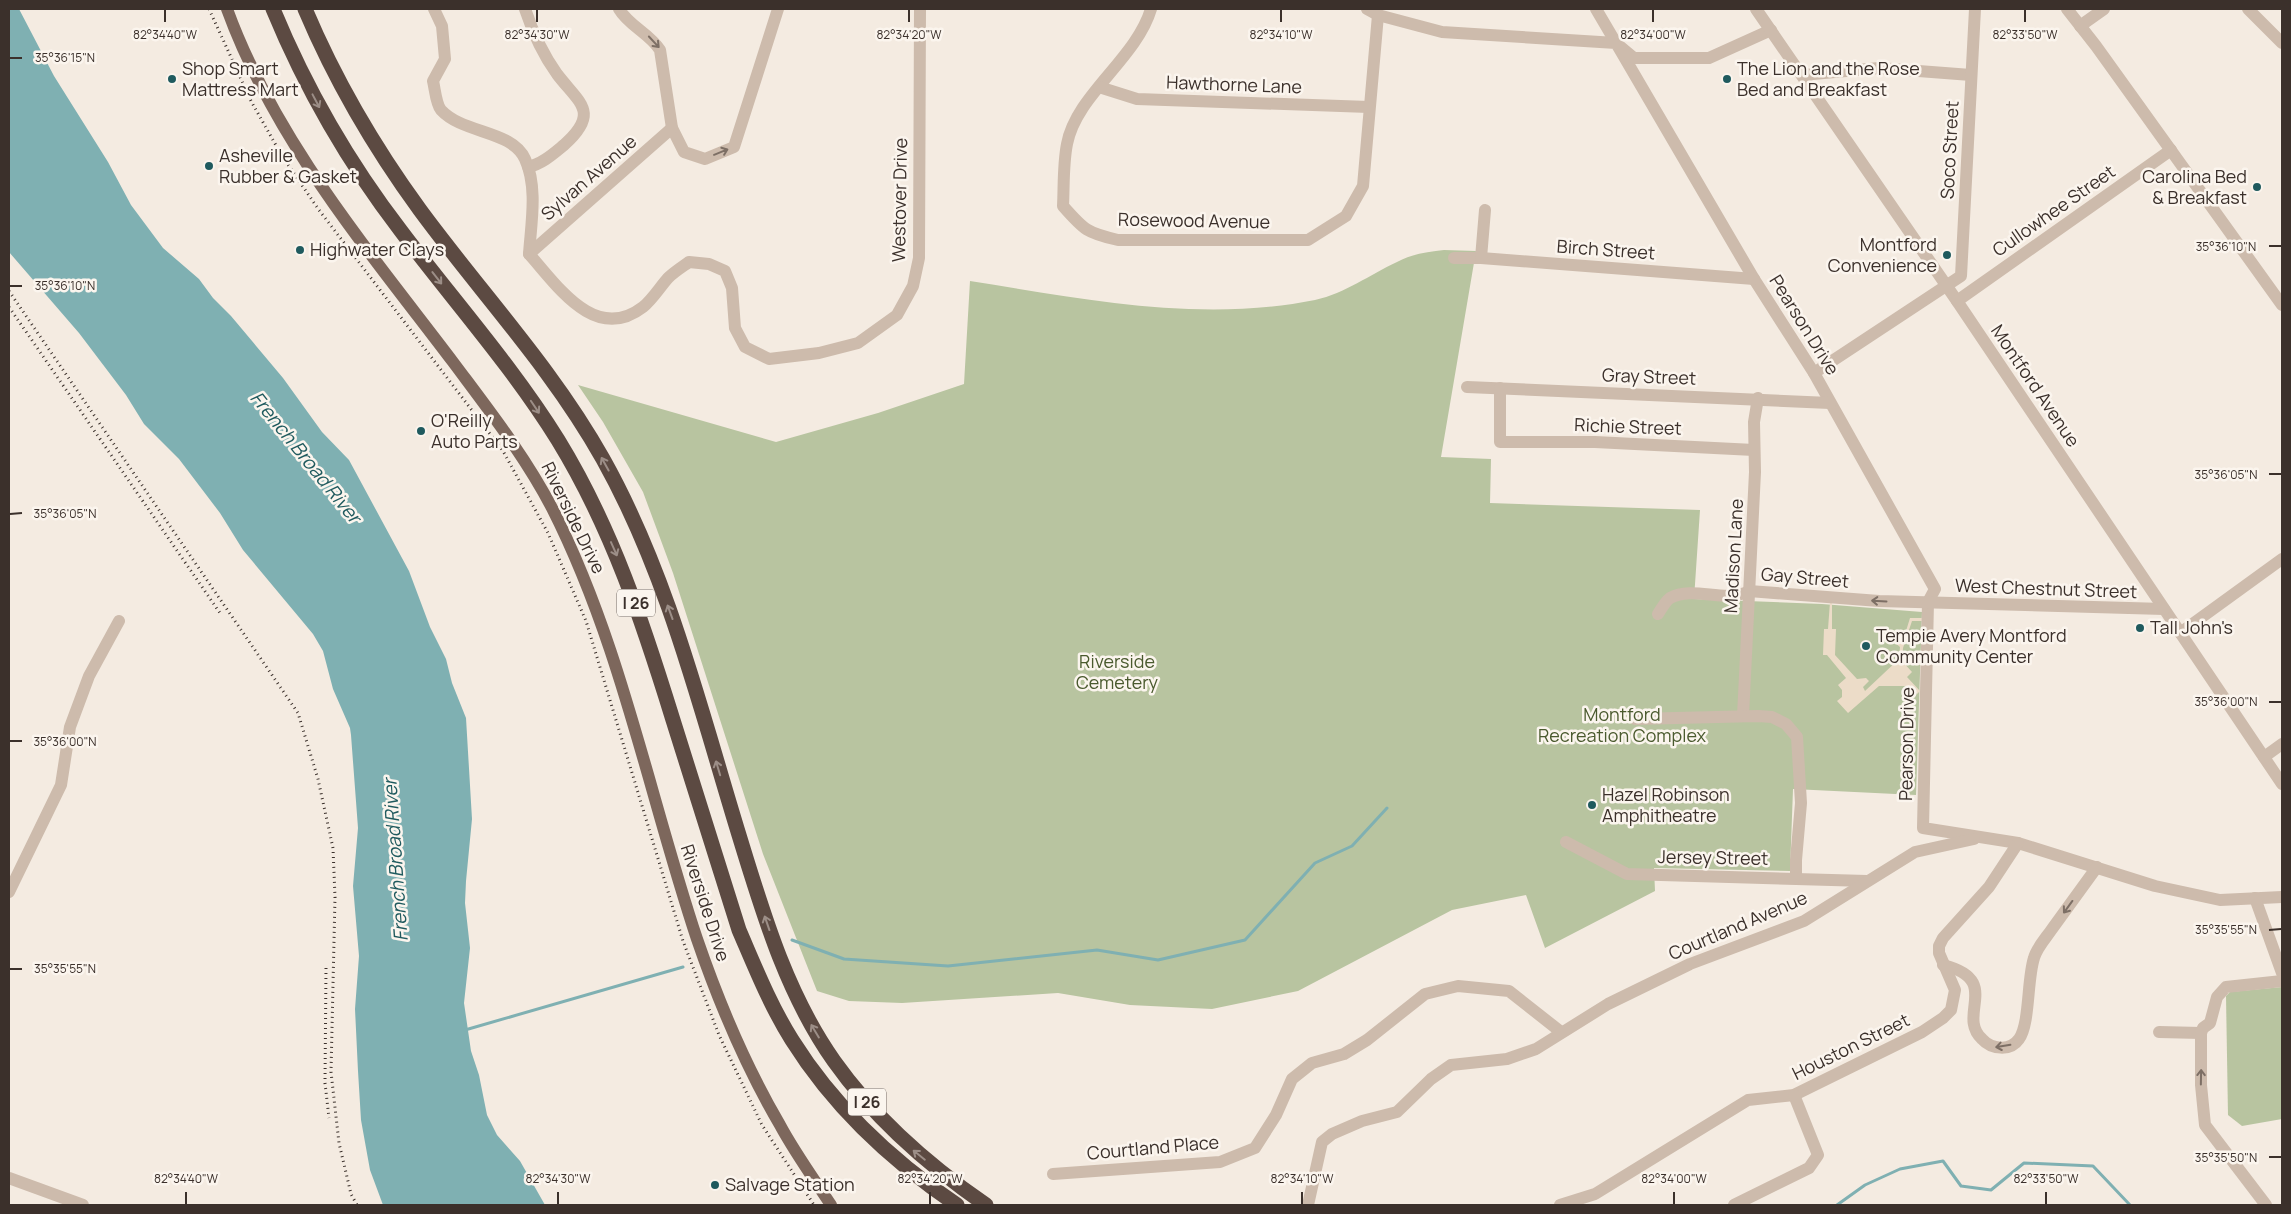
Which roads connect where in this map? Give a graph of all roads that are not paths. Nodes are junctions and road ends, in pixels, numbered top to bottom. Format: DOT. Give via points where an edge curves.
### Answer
graph roads {
  1 [pos="227,9"];
  2 [pos="274,9"];
  3 [pos="305,9"];
  4 [pos="434,9"];
  5 [pos="525,9"];
  6 [pos="619,9"];
  7 [pos="778,9"];
  8 [pos="920,9"];
  9 [pos="1151,9"];
  10 [pos="1366,9"];
  11 [pos="1596,9"];
  12 [pos="1756,9"];
  13 [pos="1975,9"];
  14 [pos="2067,9"];
  15 [pos="2104,9"];
  16 [pos="2248,9"];
  17 [pos="1378,15"];
  18 [pos="2080,26"];
  19 [pos="1771,30"];
  20 [pos="2282,43"];
  21 [pos="1616,44"];
  22 [pos="1971,74"];
  23 [pos="1802,75"];
  24 [pos="1099,87"];
  25 [pos="1369,107"];
  26 [pos="672,128"];
  27 [pos="2171,150"];
  28 [pos="528,167"];
  29 [pos="1485,210"];
  30 [pos="529,254"];
  31 [pos="1454,258"];
  32 [pos="1481,258"];
  33 [pos="1754,278"];
  34 [pos="1946,286"];
  35 [pos="2280,299"];
  36 [pos="1957,300"];
  37 [pos="1814,373"];
  38 [pos="1467,387"];
  39 [pos="1500,388"];
  40 [pos="1758,398"];
  41 [pos="1830,403"];
  42 [pos="1754,450"];
  43 [pos="2282,559"];
  44 [pos="1749,591"];
  45 [pos="1928,602"];
  46 [pos="2164,609"];
  47 [pos="1658,614"];
  48 [pos="120,621"];
  49 [pos="2180,634"];
  50 [pos="1743,716"];
  51 [pos="1635,719"];
  52 [pos="2282,744"];
  53 [pos="2264,757"];
  54 [pos="2282,784"];
  55 [pos="1980,837"];
  56 [pos="1566,842"];
  57 [pos="2018,843"];
  58 [pos="2097,867"];
  59 [pos="1796,878"];
  60 [pos="1867,881"];
  61 [pos="9,892"];
  62 [pos="2282,897"];
  63 [pos="2255,898"];
  64 [pos="1943,965"];
  65 [pos="2282,973"];
  66 [pos="2282,981"];
  67 [pos="1561,1032"];
  68 [pos="2159,1032"];
  69 [pos="2201,1032"];
  70 [pos="1794,1095"];
  71 [pos="1053,1174"];
  72 [pos="9,1178"];
  73 [pos="83,1205"];
  74 [pos="831,1205"];
  75 [pos="957,1205"];
  76 [pos="986,1205"];
  77 [pos="1308,1205"];
  78 [pos="1560,1205"];
  79 [pos="1734,1205"];
  80 [pos="2266,1205"];
  1 -- 74 [label="main road, Riverside Drive" via="267,98 319,182 479,397 529,468 550,506 605,632 678,880 721,1003 779,1125"];
  2 -- 75 [label="highway, I 26, one-way" via="295,62 328,123 364,179 528,396 557,439 594,506 635,599 739,930 758,975 792,1039 816,1074 870,1136 901,1164"];
  76 -- 3 [label="highway, I 26, one-way" via="912,1149 884,1122 833,1060 812,1026 794,992 768,926 675,626 622,494 581,421 554,381 388,164 354,110 322,50"];
  4 -- 28 [label="street" via="442,26 445,59 432,81 440,109 464,126 513,145 523,154"];
  5 -- 28 [label="street" via="556,73 576,94 584,110 582,123 566,143 543,161"];
  6 -- 26 [label="street, one-way" via="660,50"];
  26 -- 7 [label="street, one-way" via="684,152 705,159 734,147"];
  8 -- 30 [label="street, Westover Drive" via="918,258 913,286 897,316 858,343 819,353 769,358 745,347 735,328 732,288 725,271 709,264 690,262 670,276 642,307 622,316 604,319 576,307"];
  9 -- 24 [label="street, Rosewood Avenue" via="1140,36"];
  10 -- 17 [label="street"];
  11 -- 21 [label="street, Pearson Drive"];
  12 -- 19 [label="street, Montford Avenue"];
  13 -- 22 [label="street, Soco Street"];
  14 -- 18 [label="street"];
  15 -- 18 [label="street"];
  16 -- 20 [label="street"];
  17 -- 21 [label="street" via="1442,32"];
  17 -- 25 [label="street, Rosewood Avenue"];
  18 -- 27 [label="street"];
  19 -- 21 [label="street" via="1708,58 1634,58"];
  19 -- 23 [label="street, Montford Avenue"];
  21 -- 33 [label="street, Pearson Drive"];
  22 -- 23 [label="street" via="1879,68"];
  22 -- 34 [label="street, Soco Street" via="1961,276"];
  23 -- 34 [label="street, Montford Avenue"];
  24 -- 25 [label="street, Hawthorne Lane" via="1137,99"];
  24 -- 25 [label="street, Rosewood Avenue" via="1079,115 1067,143 1063,206 1082,228 1118,240 1308,240 1346,216 1363,186"];
  26 -- 30 [label="street, Sylvan Avenue"];
  27 -- 35 [label="street"];
  27 -- 36 [label="street, Cullowhee Street"];
  28 -- 30 [label="street" via="532,200"];
  29 -- 32 [label="street"];
  31 -- 32 [label="street, Birch Street"];
  32 -- 33 [label="street, Birch Street"];
  33 -- 37 [label="street, Pearson Drive"];
  34 -- 36 [label="street, Montford Avenue"];
  34 -- 37 [label="street"];
  36 -- 46 [label="street, Montford Avenue"];
  37 -- 41 [label="street, Pearson Drive"];
  38 -- 39 [label="street, Gray Street"];
  39 -- 40 [label="street, Gray Street"];
  39 -- 42 [label="street, Richie Street" via="1500,442 1594,442"];
  40 -- 41 [label="street, Gray Street"];
  40 -- 42 [label="street, Madison Lane"];
  41 -- 45 [label="street, Pearson Drive" via="1935,589"];
  42 -- 44 [label="street, Madison Lane"];
  43 -- 49 [label="street"];
  45 -- 44 [label="street, Gay Street, one-way"];
  44 -- 47 [label="street, Gay Street" via="1739,596 1687,593 1670,599"];
  44 -- 50 [label="street, Madison Lane"];
  45 -- 46 [label="street, West Chestnut Street"];
  45 -- 55 [label="street, Pearson Drive" via="1923,828"];
  46 -- 49 [label="street, Montford Avenue"];
  48 -- 61 [label="street" via="89,676 70,727 61,785"];
  49 -- 53 [label="street, Montford Avenue"];
  50 -- 51 [label="street"];
  50 -- 59 [label="street" via="1772,717 1786,724 1798,737 1802,803"];
  52 -- 53 [label="street"];
  53 -- 54 [label="street, Montford Avenue"];
  55 -- 57 [label="street, Courtland Avenue"];
  55 -- 60 [label="street, Courtland Avenue" via="1915,852"];
  56 -- 59 [label="street, Jersey Street" via="1627,874"];
  57 -- 58 [label="street, Courtland Avenue"];
  57 -- 64 [label="street, Houston Street" via="1989,887 1943,938 1939,953"];
  58 -- 63 [label="street, Courtland Avenue" via="2155,886 2220,900"];
  58 -- 64 [label="street, one-way" via="2035,953 2024,1022 2020,1037 2014,1044 2001,1048 1982,1040 1974,1022 1976,992 1973,981 1954,968"];
  59 -- 60 [label="street, Jersey Street"];
  60 -- 67 [label="street, Courtland Avenue" via="1804,921 1690,964 1608,1004"];
  62 -- 63 [label="street, Courtland Avenue"];
  63 -- 65 [label="street"];
  64 -- 70 [label="street, Houston Street" via="1955,990 1950,1010 1943,1018 1922,1032"];
  66 -- 69 [label="street" via="2226,987 2217,997 2210,1023"];
  67 -- 71 [label="street, Courtland Place" via="1508,991 1458,986 1425,994 1367,1040 1344,1054 1312,1063 1292,1079 1276,1115 1255,1148 1220,1162"];
  67 -- 77 [label="street, Courtland Avenue" via="1536,1049 1507,1059 1451,1065 1431,1079 1397,1112 1362,1121 1332,1134 1322,1142"];
  68 -- 69 [label="street"];
  80 -- 69 [label="street, one-way" via="2204,1125"];
  70 -- 78 [label="street, Houston Street" via="1748,1100 1595,1194"];
  70 -- 79 [label="street" via="1818,1155 1809,1168"];
  72 -- 73 [label="street"];
}
